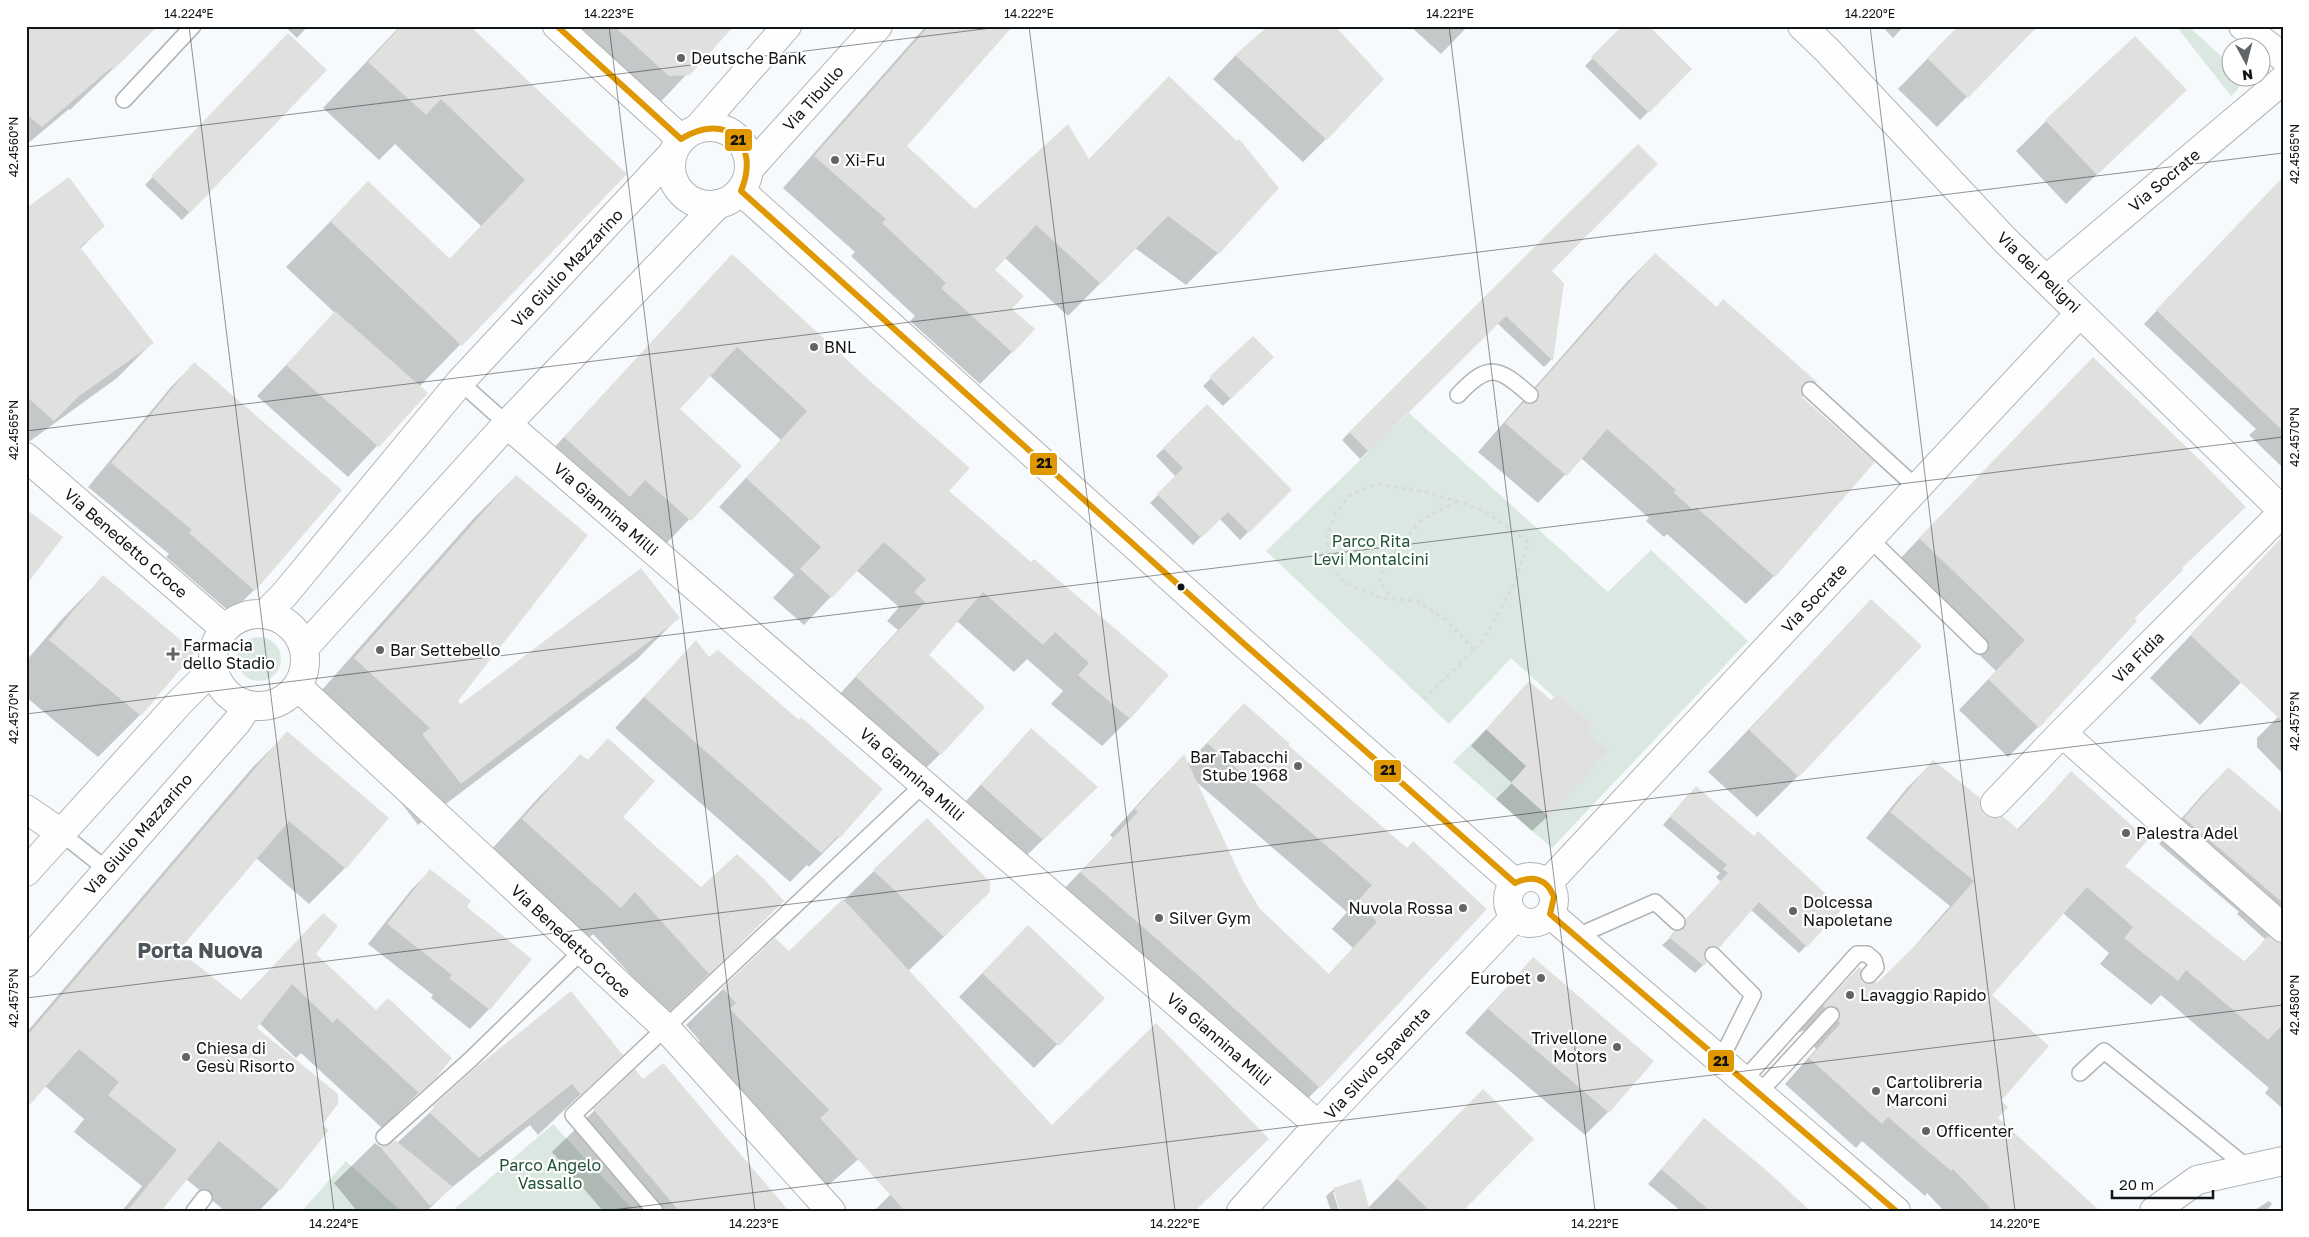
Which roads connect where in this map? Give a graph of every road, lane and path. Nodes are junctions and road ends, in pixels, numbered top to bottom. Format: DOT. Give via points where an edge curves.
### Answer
graph roads {
  1 [pos="194,26"];
  2 [pos="557,26"];
  3 [pos="787,26"];
  4 [pos="878,26"];
  5 [pos="1802,26"];
  6 [pos="2243,26"];
  7 [pos="2283,58"];
  8 [pos="2283,80"];
  9 [pos="124,100"];
  10 [pos="683,140"];
  11 [pos="736,188"];
  12 [pos="2046,280"];
  13 [pos="2080,313"];
  14 [pos="460,382"];
  15 [pos="1810,390"];
  16 [pos="1458,395"];
  17 [pos="1530,395"];
  18 [pos="508,424"];
  19 [pos="26,457"];
  20 [pos="1917,488"];
  21 [pos="1459,501"];
  22 [pos="2283,511"];
  23 [pos="1870,539"];
  24 [pos="1395,600"];
  25 [pos="265,614"];
  26 [pos="225,629"];
  27 [pos="1980,646"];
  28 [pos="304,648"];
  29 [pos="1474,650"];
  30 [pos="213,669"];
  31 [pos="297,686"];
  32 [pos="1424,699"];
  33 [pos="248,705"];
  34 [pos="2062,733"];
  35 [pos="924,784"];
  36 [pos="1995,803"];
  37 [pos="26,809"];
  38 [pos="61,832"];
  39 [pos="106,869"];
  40 [pos="26,872"];
  41 [pos="1515,883"];
  42 [pos="1548,883"];
  43 [pos="1550,914"];
  44 [pos="1515,917"];
  45 [pos="1677,922"];
  46 [pos="2283,928"];
  47 [pos="1575,937"];
  48 [pos="582,951"];
  49 [pos="1713,955"];
  50 [pos="26,962"];
  51 [pos="1869,975"];
  52 [pos="1831,1015"];
  53 [pos="666,1028"];
  54 [pos="1720,1061"];
  55 [pos="2080,1073"];
  56 [pos="1750,1088"];
  57 [pos="1318,1125"];
  58 [pos="384,1137"];
  59 [pos="2283,1161"];
  60 [pos="2248,1168"];
  61 [pos="204,1198"];
  62 [pos="194,1211"];
  63 [pos="655,1211"];
  64 [pos="831,1211"];
  65 [pos="1241,1211"];
  66 [pos="1896,1211"];
  67 [pos="2154,1211"];
  1 -- 9 [label="lane"];
  2 -- 10 [label="street"];
  3 -- 10 [label="street"];
  4 -- 11 [label="street, Via Tibullo"];
  5 -- 12 [label="street, Via dei Peligni"];
  6 -- 7 [label="street"];
  8 -- 12 [label="street, Via Socrate"];
  10 -- 11 [label="street" via="719,128 738,139 745,148"];
  10 -- 11 [label="street" via="671,173 680,192 697,204 708,206"];
  10 -- 14 [label="street, Via Giulio Mazzarino"];
  11 -- 18 [label="street"];
  11 -- 41 [label="street"];
  12 -- 13 [label="street, Via dei Peligni"];
  13 -- 20 [label="street, Via Socrate"];
  13 -- 22 [label="street, Via dei Peligni"];
  14 -- 18 [label="lane"];
  14 -- 25 [label="street, Via Giulio Mazzarino"];
  15 -- 20 [label="lane"];
  16 -- 17 [label="lane" via="1474,379 1491,372 1507,375"];
  18 -- 28 [label="street"];
  18 -- 35 [label="street, Via Giannina Milli"];
  19 -- 26 [label="street, Via Benedetto Croce"];
  20 -- 23 [label="street, Via Socrate"];
  21 -- 24 [label="path" via="1420,520 1385,564 1380,579"];
  21 -- 24 [label="path" via="1376,484 1350,495 1336,513 1328,535 1328,558 1342,581 1369,594"];
  21 -- 29 [label="path" via="1489,514 1528,542 1515,582 1483,641"];
  22 -- 34 [label="street, Via Fidia"];
  23 -- 27 [label="lane"];
  23 -- 42 [label="street, Via Socrate"];
  24 -- 29 [label="path" via="1417,601 1445,619"];
  25 -- 26 [label="street" via="240,617"];
  25 -- 28 [label="street" via="290,625"];
  26 -- 30 [label="street" via="215,644"];
  28 -- 31 [label="street" via="303,675"];
  29 -- 32 [label="path"];
  30 -- 33 [label="street" via="225,692"];
  30 -- 38 [label="street"];
  31 -- 33 [label="street" via="275,703"];
  31 -- 48 [label="street, Via Benedetto Croce"];
  33 -- 39 [label="street, Via Giulio Mazzarino" via="237,722"];
  34 -- 36 [label="street, Via Fidia"];
  34 -- 46 [label="street"];
  35 -- 53 [label="lane"];
  35 -- 57 [label="street, Via Giannina Milli"];
  37 -- 38 [label="street"];
  38 -- 39 [label="lane"];
  38 -- 40 [label="street"];
  39 -- 50 [label="street, Via Giulio Mazzarino"];
  41 -- 42 [label="street" via="1535,877"];
  41 -- 44 [label="street" via="1508,897"];
  42 -- 43 [label="street" via="1554,895"];
  43 -- 44 [label="street" via="1533,923"];
  43 -- 47 [label="street"];
  44 -- 57 [label="street, Via Silvio Spaventa"];
  45 -- 47 [label="lane" via="1655,902"];
  47 -- 54 [label="street"];
  48 -- 53 [label="street, Via Benedetto Croce"];
  48 -- 58 [label="lane" via="470,1060"];
  49 -- 54 [label="lane" via="1753,995"];
  51 -- 56 [label="lane" via="1876,967 1874,960 1867,954 1857,954"];
  52 -- 56 [label="lane"];
  53 -- 63 [label="lane" via="573,1115"];
  53 -- 64 [label="street, Via Benedetto Croce"];
  54 -- 56 [label="street"];
  55 -- 60 [label="lane" via="2104,1051"];
  56 -- 66 [label="street"];
  57 -- 65 [label="street, Via Silvio Spaventa"];
  59 -- 60 [label="street"];
  60 -- 67 [label="street" via="2196,1180"];
  61 -- 62 [label="lane"];
}
